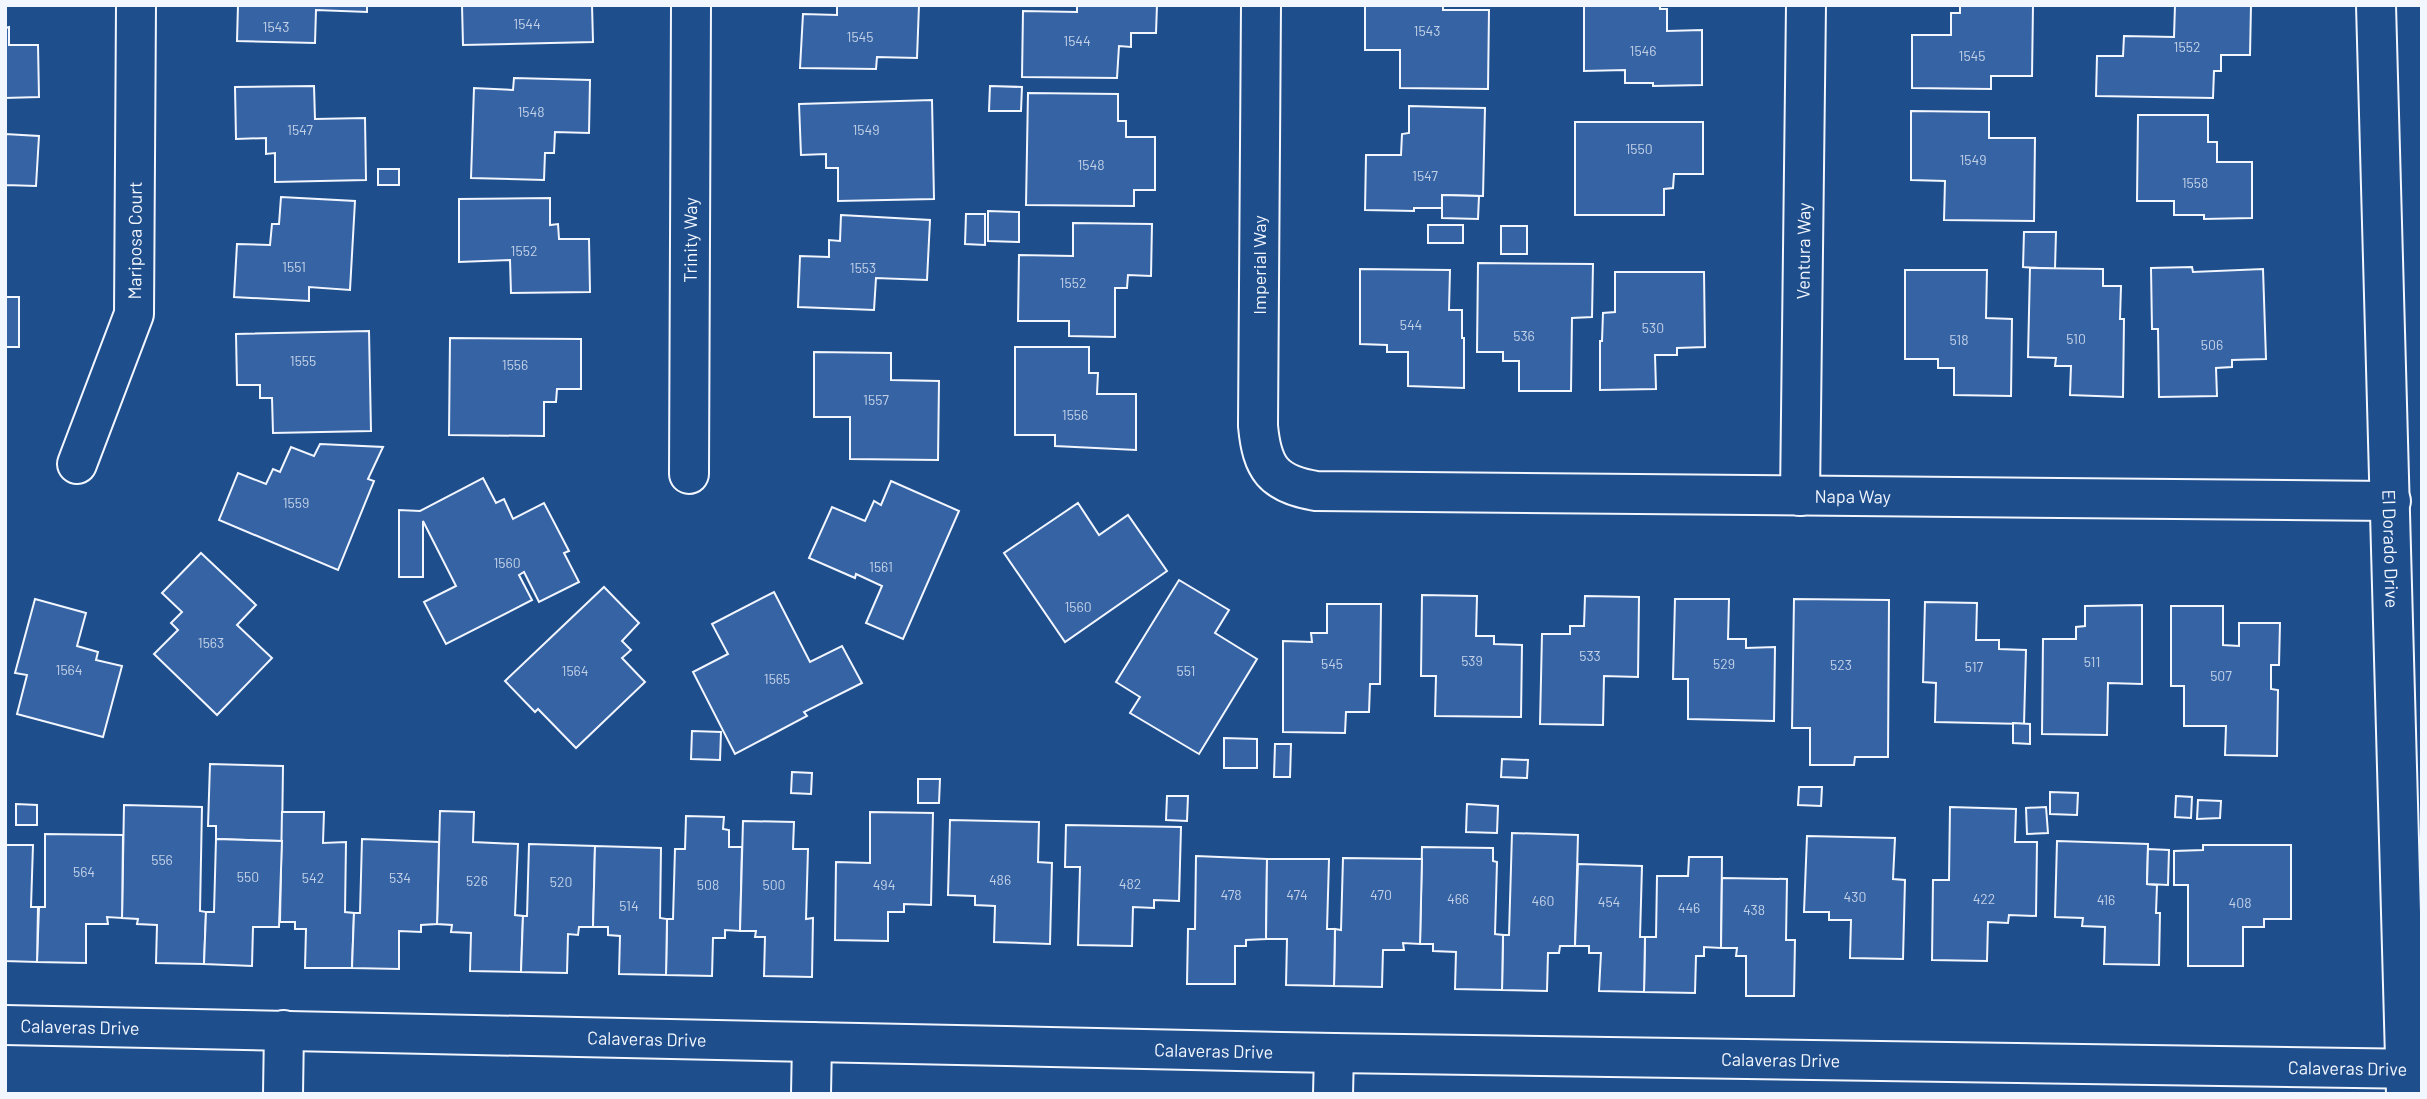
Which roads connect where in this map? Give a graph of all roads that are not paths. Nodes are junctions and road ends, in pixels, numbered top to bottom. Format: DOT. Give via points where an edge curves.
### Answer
graph roads {
  1 [pos="136,5"];
  2 [pos="691,5"];
  3 [pos="1261,5"];
  4 [pos="1806,5"];
  5 [pos="2376,5"];
  6 [pos="78,464"];
  7 [pos="689,474"];
  8 [pos="1316,491"];
  9 [pos="1800,496"];
  10 [pos="2391,501"];
  11 [pos="5,1025"];
  12 [pos="284,1030"];
  13 [pos="812,1042"];
  14 [pos="1335,1053"];
  15 [pos="2411,1077"];
  16 [pos="1855,1078"];
  17 [pos="283,1094"];
  18 [pos="811,1094"];
  19 [pos="1333,1094"];
  1 -- 6 [label="street, Mariposa Court" via="134,314"];
  2 -- 7 [label="street, Trinity Way"];
  3 -- 8 [label="street, Imperial Way" via="1259,435 1271,472 1297,488"];
  4 -- 9 [label="street, Ventura Way"];
  5 -- 10 [label="street, El Dorado Drive"];
  8 -- 9 [label="street, Napa Way"];
  9 -- 10 [label="street, Napa Way"];
  10 -- 15 [label="street, El Dorado Drive"];
  11 -- 12 [label="street, Calaveras Drive"];
  12 -- 13 [label="street, Calaveras Drive"];
  12 -- 17 [label="street"];
  13 -- 14 [label="street, Calaveras Drive"];
  13 -- 18 [label="street"];
  14 -- 16 [label="street, Calaveras Drive"];
  14 -- 19 [label="street"];
  15 -- 16 [label="street, Calaveras Drive"];
}
